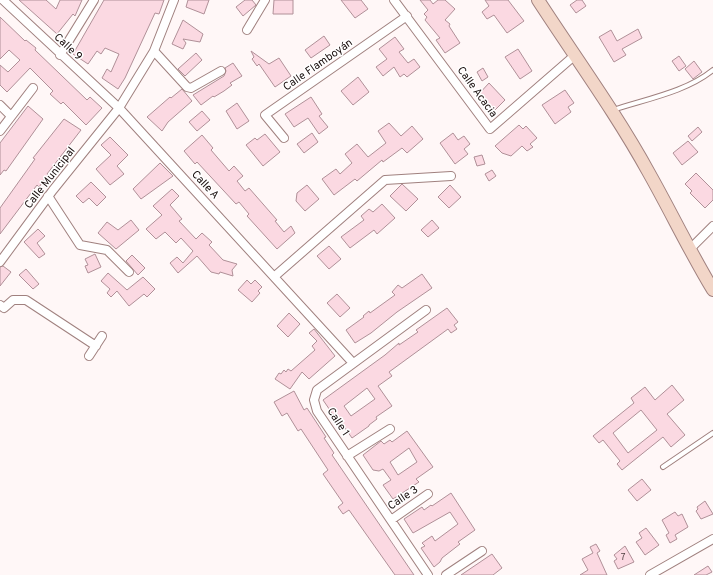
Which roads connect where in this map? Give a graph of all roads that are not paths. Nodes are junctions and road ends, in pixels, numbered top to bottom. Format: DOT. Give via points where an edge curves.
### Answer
graph roads {
  1 [pos="3,0"];
  2 [pos="94,0"];
  3 [pos="174,0"];
  4 [pos="265,0"];
  5 [pos="394,0"];
  6 [pos="538,0"];
  7 [pos="407,16"];
  8 [pos="247,30"];
  9 [pos="154,51"];
  10 [pos="60,55"];
  11 [pos="574,56"];
  12 [pos="713,70"];
  13 [pos="221,71"];
  14 [pos="33,88"];
  15 [pos="0,105"];
  16 [pos="119,108"];
  17 [pos="611,110"];
  18 [pos="11,116"];
  19 [pos="0,131"];
  20 [pos="284,138"];
  21 [pos="451,176"];
  22 [pos="48,196"];
  23 [pos="713,226"];
  24 [pos="689,250"];
  25 [pos="0,262"];
  26 [pos="128,272"];
  27 [pos="275,276"];
  28 [pos="713,290"];
  29 [pos="0,305"];
  30 [pos="426,310"];
  31 [pos="102,336"];
  32 [pos="96,346"];
  33 [pos="89,356"];
  34 [pos="353,363"];
  35 [pos="390,429"];
  36 [pos="713,433"];
  37 [pos="347,456"];
  38 [pos="663,467"];
  39 [pos="428,494"];
  40 [pos="391,520"];
  41 [pos="713,539"];
  42 [pos="482,551"];
  43 [pos="428,575"];
  44 [pos="446,575"];
  45 [pos="650,575"];
  1 -- 10 [label="street, Calle 9"];
  2 -- 10 [label="street"];
  3 -- 9 [label="street, Calle Municipal"];
  4 -- 8 [label="street"];
  5 -- 7 [label="street, Calle Acacia"];
  6 -- 11 [label="street"];
  7 -- 11 [label="street, Calle Acacia" via="490,128"];
  7 -- 20 [label="street, Calle Flamboyán" via="265,115"];
  9 -- 13 [label="street" via="187,87 191,88"];
  9 -- 16 [label="street, Calle Municipal"];
  10 -- 16 [label="street, Calle 9"];
  11 -- 17 [label="street"];
  12 -- 17 [label="lane" via="702,79 683,87"];
  14 -- 18 [label="street"];
  15 -- 18 [label="street"];
  16 -- 22 [label="street, Calle Municipal"];
  16 -- 27 [label="street, Calle A"];
  17 -- 24 [label="street" via="649,173"];
  18 -- 19 [label="street"];
  21 -- 27 [label="street" via="385,180"];
  22 -- 25 [label="street, Calle Municipal"];
  22 -- 26 [label="street" via="80,245 107,250"];
  23 -- 24 [label="street"];
  24 -- 28 [label="street"];
  27 -- 34 [label="street, Calle A"];
  29 -- 32 [label="street" via="4,308 13,300 26,300"];
  30 -- 34 [label="street, Calle 1"];
  31 -- 32 [label="street"];
  32 -- 33 [label="street"];
  34 -- 37 [label="street, Calle 1" via="317,390 314,400 317,412"];
  35 -- 37 [label="street"];
  36 -- 38 [label="lane"];
  37 -- 40 [label="street, Calle 1"];
  39 -- 40 [label="street, Calle 3"];
  40 -- 43 [label="street, Calle 1"];
  41 -- 45 [label="street"];
  42 -- 44 [label="street"];
}
